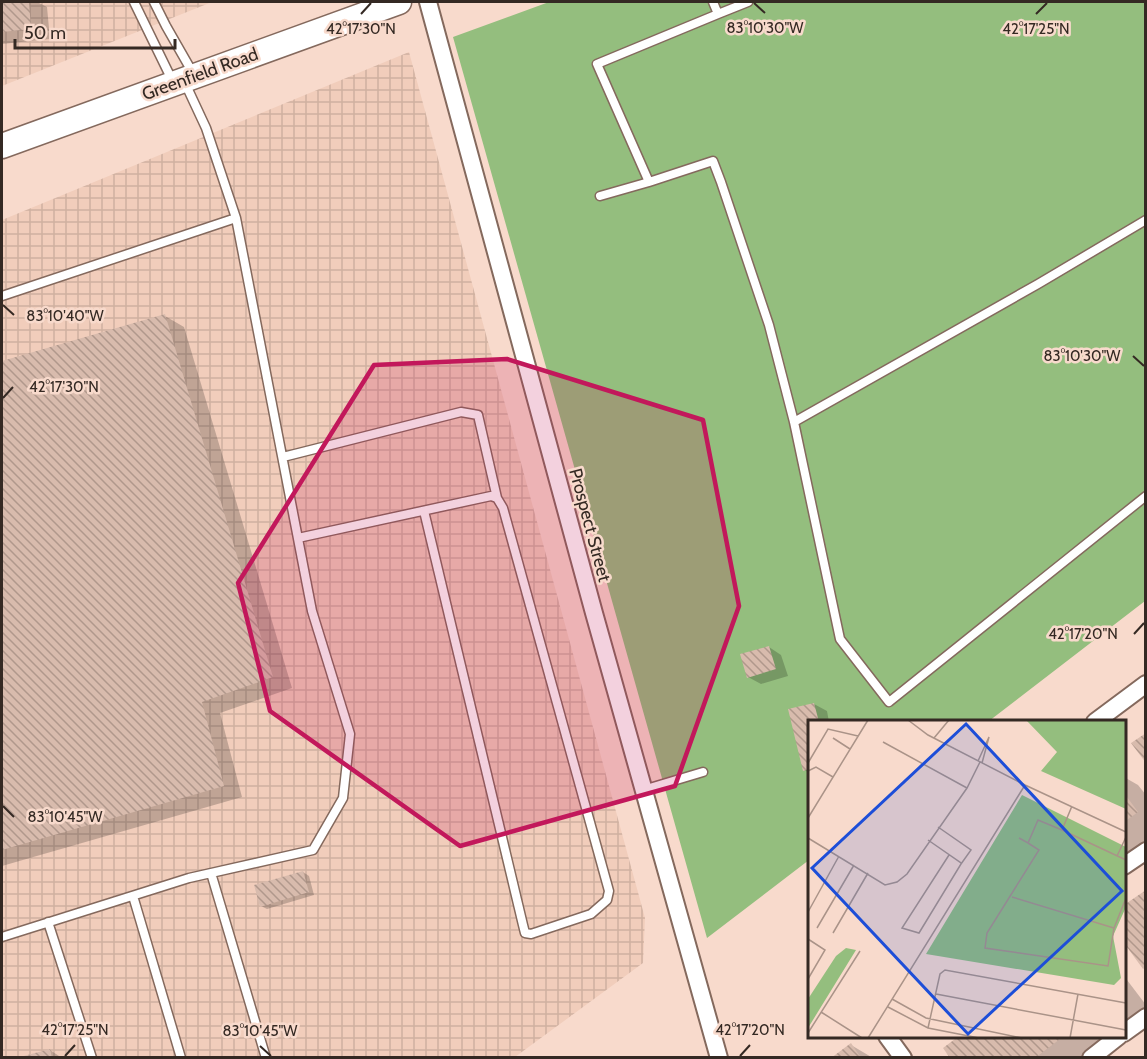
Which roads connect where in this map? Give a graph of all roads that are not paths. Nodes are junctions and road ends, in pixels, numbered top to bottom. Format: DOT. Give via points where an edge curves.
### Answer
graph roads {
  1 [pos="134,2"];
  2 [pos="154,2"];
  3 [pos="399,2"];
  4 [pos="428,2"];
  5 [pos="713,2"];
  6 [pos="748,2"];
  7 [pos="718,14"];
  8 [pos="184,80"];
  9 [pos="2,146"];
  10 [pos="649,182"];
  11 [pos="600,196"];
  12 [pos="236,219"];
  13 [pos="1146,220"];
  14 [pos="2,296"];
  15 [pos="794,422"];
  16 [pos="283,457"];
  17 [pos="1146,496"];
  18 [pos="497,498"];
  19 [pos="424,511"];
  20 [pos="298,538"];
  21 [pos="1146,684"];
  22 [pos="1098,720"];
  23 [pos="703,772"];
  24 [pos="643,789"];
  25 [pos="1146,851"];
  26 [pos="1126,865"];
  27 [pos="211,873"];
  28 [pos="133,896"];
  29 [pos="48,922"];
  30 [pos="2,937"];
  31 [pos="1146,1017"];
  32 [pos="1126,1032"];
  33 [pos="890,1038"];
  34 [pos="1116,1038"];
  35 [pos="92,1058"];
  36 [pos="181,1058"];
  37 [pos="266,1058"];
  38 [pos="718,1058"];
  39 [pos="903,1058"];
  40 [pos="1091,1058"];
  1 -- 8 [label="lane"];
  2 -- 8 [label="lane"];
  3 -- 8 [label="main road, Greenfield Road"];
  4 -- 24 [label="street, Prospect Street"];
  5 -- 7 [label="lane"];
  6 -- 7 [label="lane"];
  7 -- 10 [label="lane" via="597,64"];
  8 -- 9 [label="main road, Greenfield Road"];
  8 -- 12 [label="lane" via="206,128"];
  10 -- 11 [label="lane"];
  10 -- 15 [label="lane" via="713,161 769,325"];
  12 -- 14 [label="lane"];
  12 -- 16 [label="lane"];
  13 -- 15 [label="lane"];
  15 -- 17 [label="lane" via="840,639 889,702"];
  16 -- 18 [label="lane" via="461,412 478,415"];
  16 -- 20 [label="lane"];
  18 -- 19 [label="lane" via="491,496"];
  18 -- 19 [label="lane" via="503,508 609,891 606,900 591,914 531,934 525,933"];
  19 -- 20 [label="lane"];
  20 -- 27 [label="lane" via="312,611 350,734 343,798 313,850"];
  21 -- 22 [label="street"];
  23 -- 24 [label="lane"];
  24 -- 38 [label="street, Prospect Street"];
  25 -- 26 [label="street"];
  27 -- 28 [label="lane"];
  27 -- 37 [label="lane"];
  28 -- 29 [label="lane"];
  28 -- 36 [label="lane"];
  29 -- 30 [label="lane"];
  29 -- 35 [label="lane"];
  31 -- 32 [label="street"];
  33 -- 39 [label="street"];
  34 -- 40 [label="street"];
}
